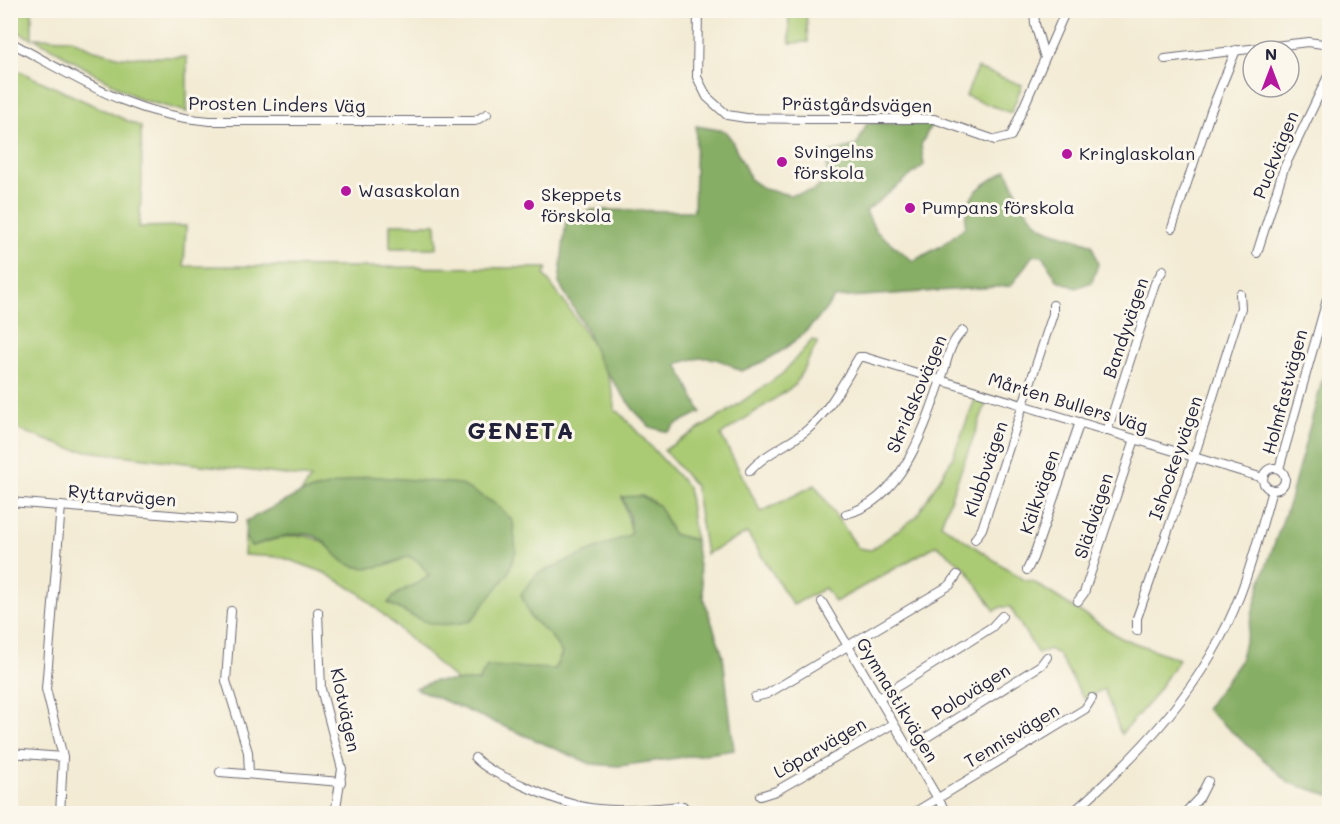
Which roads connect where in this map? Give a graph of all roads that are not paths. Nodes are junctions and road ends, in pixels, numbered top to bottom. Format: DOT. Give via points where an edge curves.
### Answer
graph roads {
  1 [pos="698,10"];
  2 [pos="1034,10"];
  3 [pos="1066,10"];
  4 [pos="10,42"];
  5 [pos="1329,45"];
  6 [pos="1236,50"];
  7 [pos="1044,55"];
  8 [pos="1165,59"];
  9 [pos="1329,72"];
  10 [pos="487,114"];
  11 [pos="1172,228"];
  12 [pos="1257,253"];
  13 [pos="1163,270"];
  14 [pos="1329,289"];
  15 [pos="1240,294"];
  16 [pos="1053,305"];
  17 [pos="963,331"];
  18 [pos="941,380"];
  19 [pos="1023,405"];
  20 [pos="1080,422"];
  21 [pos="1107,431"];
  22 [pos="1135,439"];
  23 [pos="1194,457"];
  24 [pos="1279,469"];
  25 [pos="750,471"];
  26 [pos="1263,478"];
  27 [pos="1272,490"];
  28 [pos="10,502"];
  29 [pos="61,506"];
  30 [pos="846,514"];
  31 [pos="232,520"];
  32 [pos="975,539"];
  33 [pos="1027,570"];
  34 [pos="957,575"];
  35 [pos="1078,601"];
  36 [pos="822,602"];
  37 [pos="231,611"];
  38 [pos="318,612"];
  39 [pos="1002,616"];
  40 [pos="1137,631"];
  41 [pos="847,646"];
  42 [pos="1047,657"];
  43 [pos="755,697"];
  44 [pos="879,698"];
  45 [pos="1092,698"];
  46 [pos="893,724"];
  47 [pos="908,748"];
  48 [pos="10,753"];
  49 [pos="63,758"];
  50 [pos="475,758"];
  51 [pos="220,772"];
  52 [pos="249,774"];
  53 [pos="1208,781"];
  54 [pos="341,782"];
  55 [pos="760,796"];
  56 [pos="939,798"];
  57 [pos="60,813"];
  58 [pos="335,813"];
  59 [pos="688,813"];
  60 [pos="912,813"];
  61 [pos="947,813"];
  62 [pos="1071,813"];
  63 [pos="1184,813"];
  1 -- 7 [label="street, Prästgårdsvägen" via="700,84 711,102 736,117 934,119 994,141 1011,136"];
  2 -- 7 [label="street"];
  3 -- 7 [label="street, Prästgårdsvägen"];
  4 -- 10 [label="street, Prosten Linders Väg" via="128,104 174,118 476,121"];
  5 -- 6 [label="street" via="1308,42"];
  6 -- 8 [label="street"];
  6 -- 11 [label="street"];
  9 -- 12 [label="street, Puckvägen" via="1284,168"];
  13 -- 21 [label="street, Bandyvägen" via="1155,283"];
  14 -- 24 [label="street, Holmfastvägen"];
  15 -- 23 [label="street, Ishockeyvägen" via="1241,308"];
  16 -- 19 [label="street, Klubbvägen"];
  17 -- 18 [label="street, Skridskovägen" via="954,338"];
  18 -- 19 [label="street, Mårten Bullers Väg"];
  18 -- 25 [label="street, Mårten Bullers Väg" via="859,357 826,411"];
  18 -- 30 [label="street, Skridskovägen" via="911,456 892,483 860,511"];
  19 -- 20 [label="street, Mårten Bullers Väg"];
  19 -- 32 [label="street, Klubbvägen" via="982,529"];
  20 -- 21 [label="street, Mårten Bullers Väg"];
  20 -- 33 [label="street, Kälkvägen"];
  21 -- 22 [label="street, Mårten Bullers Väg"];
  22 -- 23 [label="street, Mårten Bullers Väg"];
  22 -- 35 [label="street, Slädvägen" via="1084,593"];
  23 -- 26 [label="street, Mårten Bullers Väg"];
  23 -- 40 [label="street, Ishockeyvägen" via="1137,618"];
  24 -- 26 [label="street" via="1269,469"];
  24 -- 27 [label="street" via="1285,482"];
  26 -- 27 [label="street"];
  27 -- 62 [label="street" via="1240,594 1205,664 1154,735 1117,774"];
  28 -- 29 [label="street, Ryttarvägen"];
  29 -- 31 [label="street, Ryttarvägen"];
  29 -- 49 [label="street" via="46,689"];
  34 -- 41 [label="street" via="950,585"];
  36 -- 41 [label="street, Gymnastikvägen"];
  37 -- 52 [label="street" via="226,681 248,752"];
  38 -- 54 [label="street, Klotvägen" via="321,689 339,750"];
  39 -- 44 [label="street" via="992,627"];
  41 -- 43 [label="street"];
  41 -- 44 [label="street, Gymnastikvägen"];
  42 -- 47 [label="street, Polovägen" via="1041,665"];
  44 -- 46 [label="street, Gymnastikvägen"];
  45 -- 56 [label="street, Tennisvägen" via="1085,710"];
  46 -- 47 [label="street, Gymnastikvägen"];
  46 -- 55 [label="street, Löparvägen" via="776,791"];
  47 -- 56 [label="street, Gymnastikvägen"];
  48 -- 49 [label="street"];
  49 -- 57 [label="street"];
  50 -- 59 [label="street" via="485,768 581,808 623,812 683,806"];
  51 -- 52 [label="street"];
  52 -- 54 [label="street"];
  53 -- 63 [label="street" via="1200,797"];
  54 -- 58 [label="street, Klotvägen"];
  56 -- 60 [label="street, Tennisvägen"];
  56 -- 61 [label="street, Gymnastikvägen"];
}
